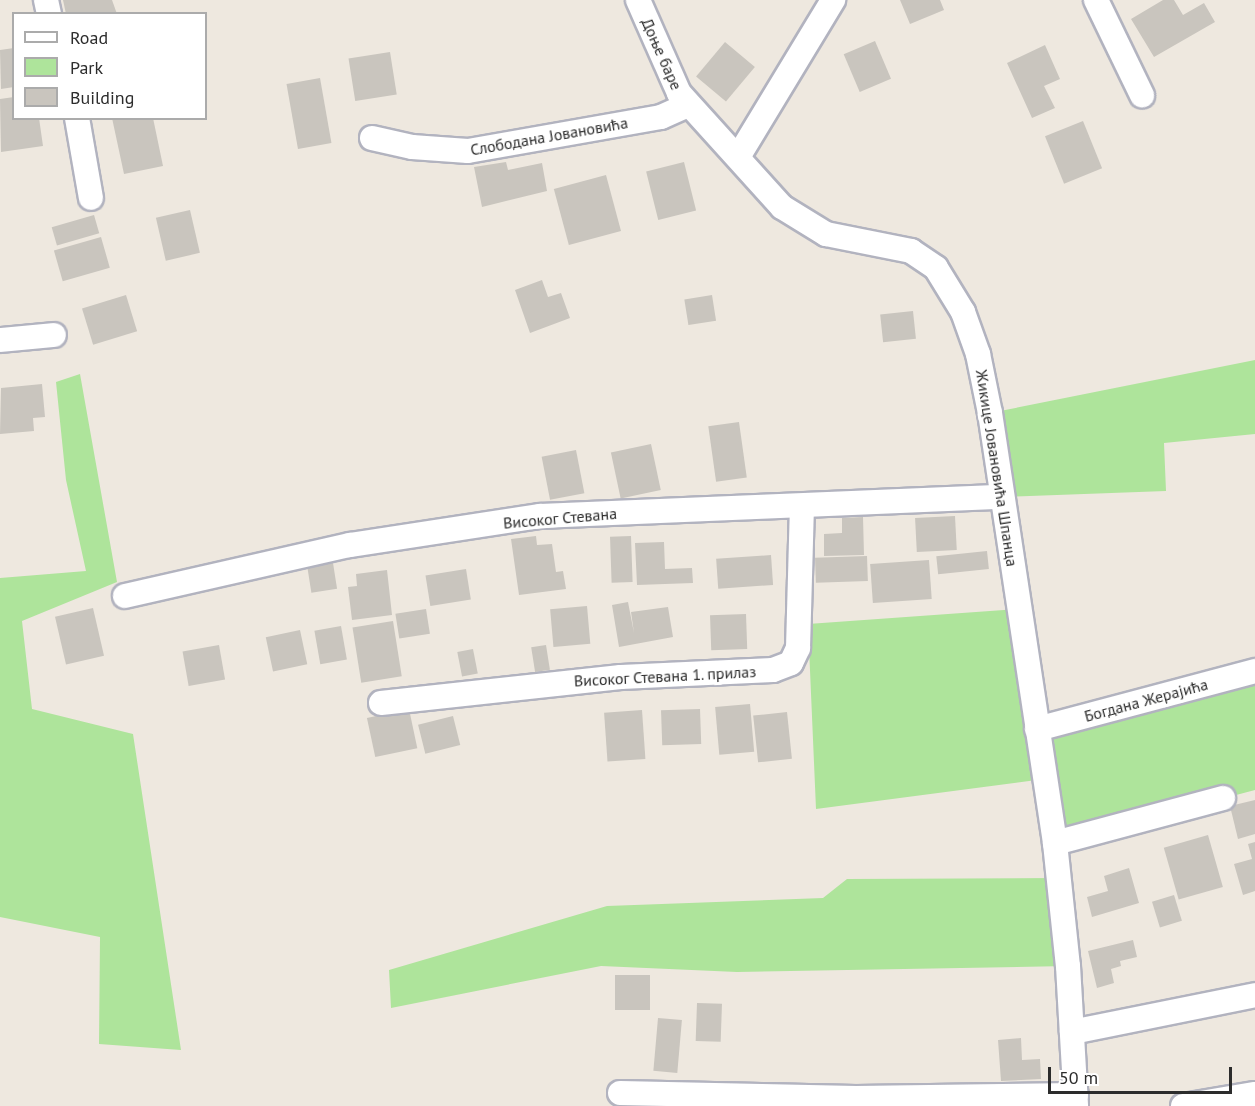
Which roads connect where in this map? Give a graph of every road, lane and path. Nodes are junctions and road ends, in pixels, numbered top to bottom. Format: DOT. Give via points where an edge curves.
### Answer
graph roads {
  1 [pos="638,0"];
  2 [pos="833,0"];
  3 [pos="1096,0"];
  4 [pos="1142,95"];
  5 [pos="688,105"];
  6 [pos="77,120"];
  7 [pos="372,138"];
  8 [pos="738,158"];
  9 [pos="91,198"];
  10 [pos="54,335"];
  11 [pos="0,340"];
  12 [pos="1002,497"];
  13 [pos="802,507"];
  14 [pos="125,596"];
  15 [pos="1255,671"];
  16 [pos="381,703"];
  17 [pos="1037,729"];
  18 [pos="1223,798"];
  19 [pos="1055,843"];
  20 [pos="1255,994"];
  21 [pos="1072,1032"];
  22 [pos="620,1093"];
  23 [pos="1255,1094"];
  24 [pos="1076,1100"];
  25 [pos="1183,1106"];
  1 -- 5 [label="street, Доње баре" via="666,69"];
  2 -- 8 [label="street"];
  3 -- 4 [label="street"];
  5 -- 7 [label="street, Слободана Јовановића" via="661,117 468,151 412,147"];
  5 -- 8 [label="street, Доње баре"];
  6 -- 9 [label="street"];
  8 -- 12 [label="street, Жикице Јовановића Шпанца" via="782,207 808,226 846,240 911,251 936,268 963,312 978,354"];
  10 -- 11 [label="street"];
  12 -- 13 [label="street, Високог Стевана"];
  12 -- 17 [label="street, Жикице Јовановића Шпанца"];
  13 -- 14 [label="street, Високог Стевана" via="540,516 350,544"];
  13 -- 16 [label="street, Високог Стевана 1. прилаз" via="798,648 791,663 773,670 610,678"];
  15 -- 17 [label="street, Богдана Жерајића"];
  17 -- 19 [label="street, Жикице Јовановића Шпанца"];
  18 -- 19 [label="street"];
  19 -- 21 [label="street, Жикице Јовановића Шпанца"];
  20 -- 21 [label="street"];
  21 -- 24 [label="street, Жикице Јовановића Шпанца"];
  22 -- 24 [label="street"];
  23 -- 25 [label="street"];
}
